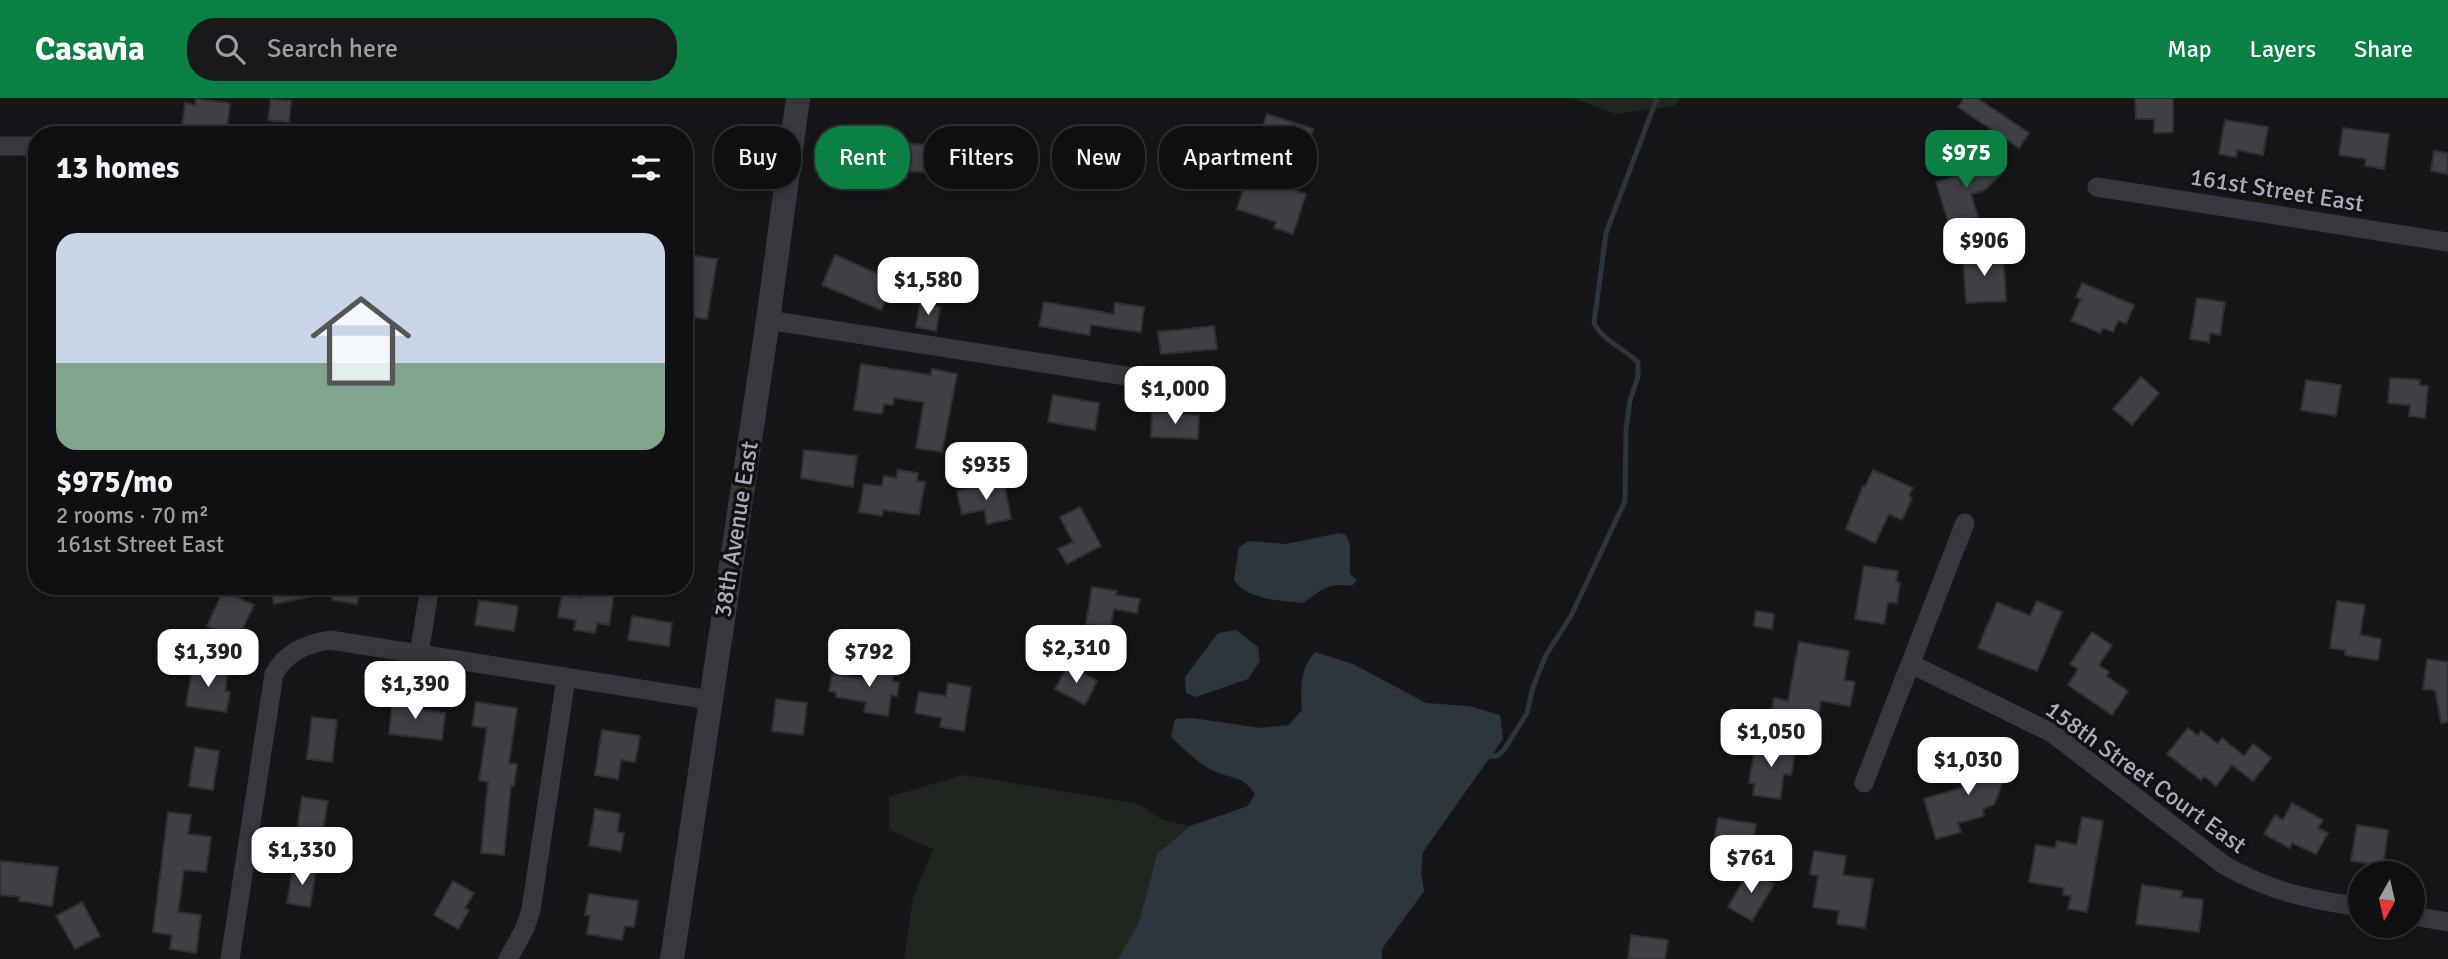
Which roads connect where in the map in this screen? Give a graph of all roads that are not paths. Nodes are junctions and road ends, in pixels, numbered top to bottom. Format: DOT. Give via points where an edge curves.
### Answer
graph roads {
  1 [pos="798,98"];
  2 [pos="0,146"];
  3 [pos="28,146"];
  4 [pos="2097,187"];
  5 [pos="2448,242"];
  6 [pos="768,320"];
  7 [pos="1158,381"];
  8 [pos="1965,523"];
  9 [pos="429,595"];
  10 [pos="419,654"];
  11 [pos="1911,664"];
  12 [pos="566,678"];
  13 [pos="710,700"];
  14 [pos="1864,783"];
  15 [pos="2348,905"];
  16 [pos="2426,918"];
  17 [pos="2448,922"];
  18 [pos="230,959"];
  19 [pos="508,959"];
  20 [pos="672,959"];
  1 -- 6 [label="street, 38th Avenue East"];
  2 -- 3 [label="street"];
  4 -- 5 [label="street, 161st Street East"];
  6 -- 7 [label="street"];
  6 -- 13 [label="street, 38th Avenue East"];
  8 -- 11 [label="street"];
  9 -- 10 [label="street"];
  10 -- 12 [label="street"];
  10 -- 18 [label="street" via="330,640 302,647 284,659 274,674"];
  11 -- 14 [label="street"];
  11 -- 15 [label="street, 158th Street Court East" via="2052,733 2224,865 2254,882 2307,899"];
  12 -- 13 [label="street"];
  12 -- 19 [label="street" via="531,910"];
  13 -- 20 [label="street, 38th Avenue East"];
  16 -- 17 [label="street"];
}
